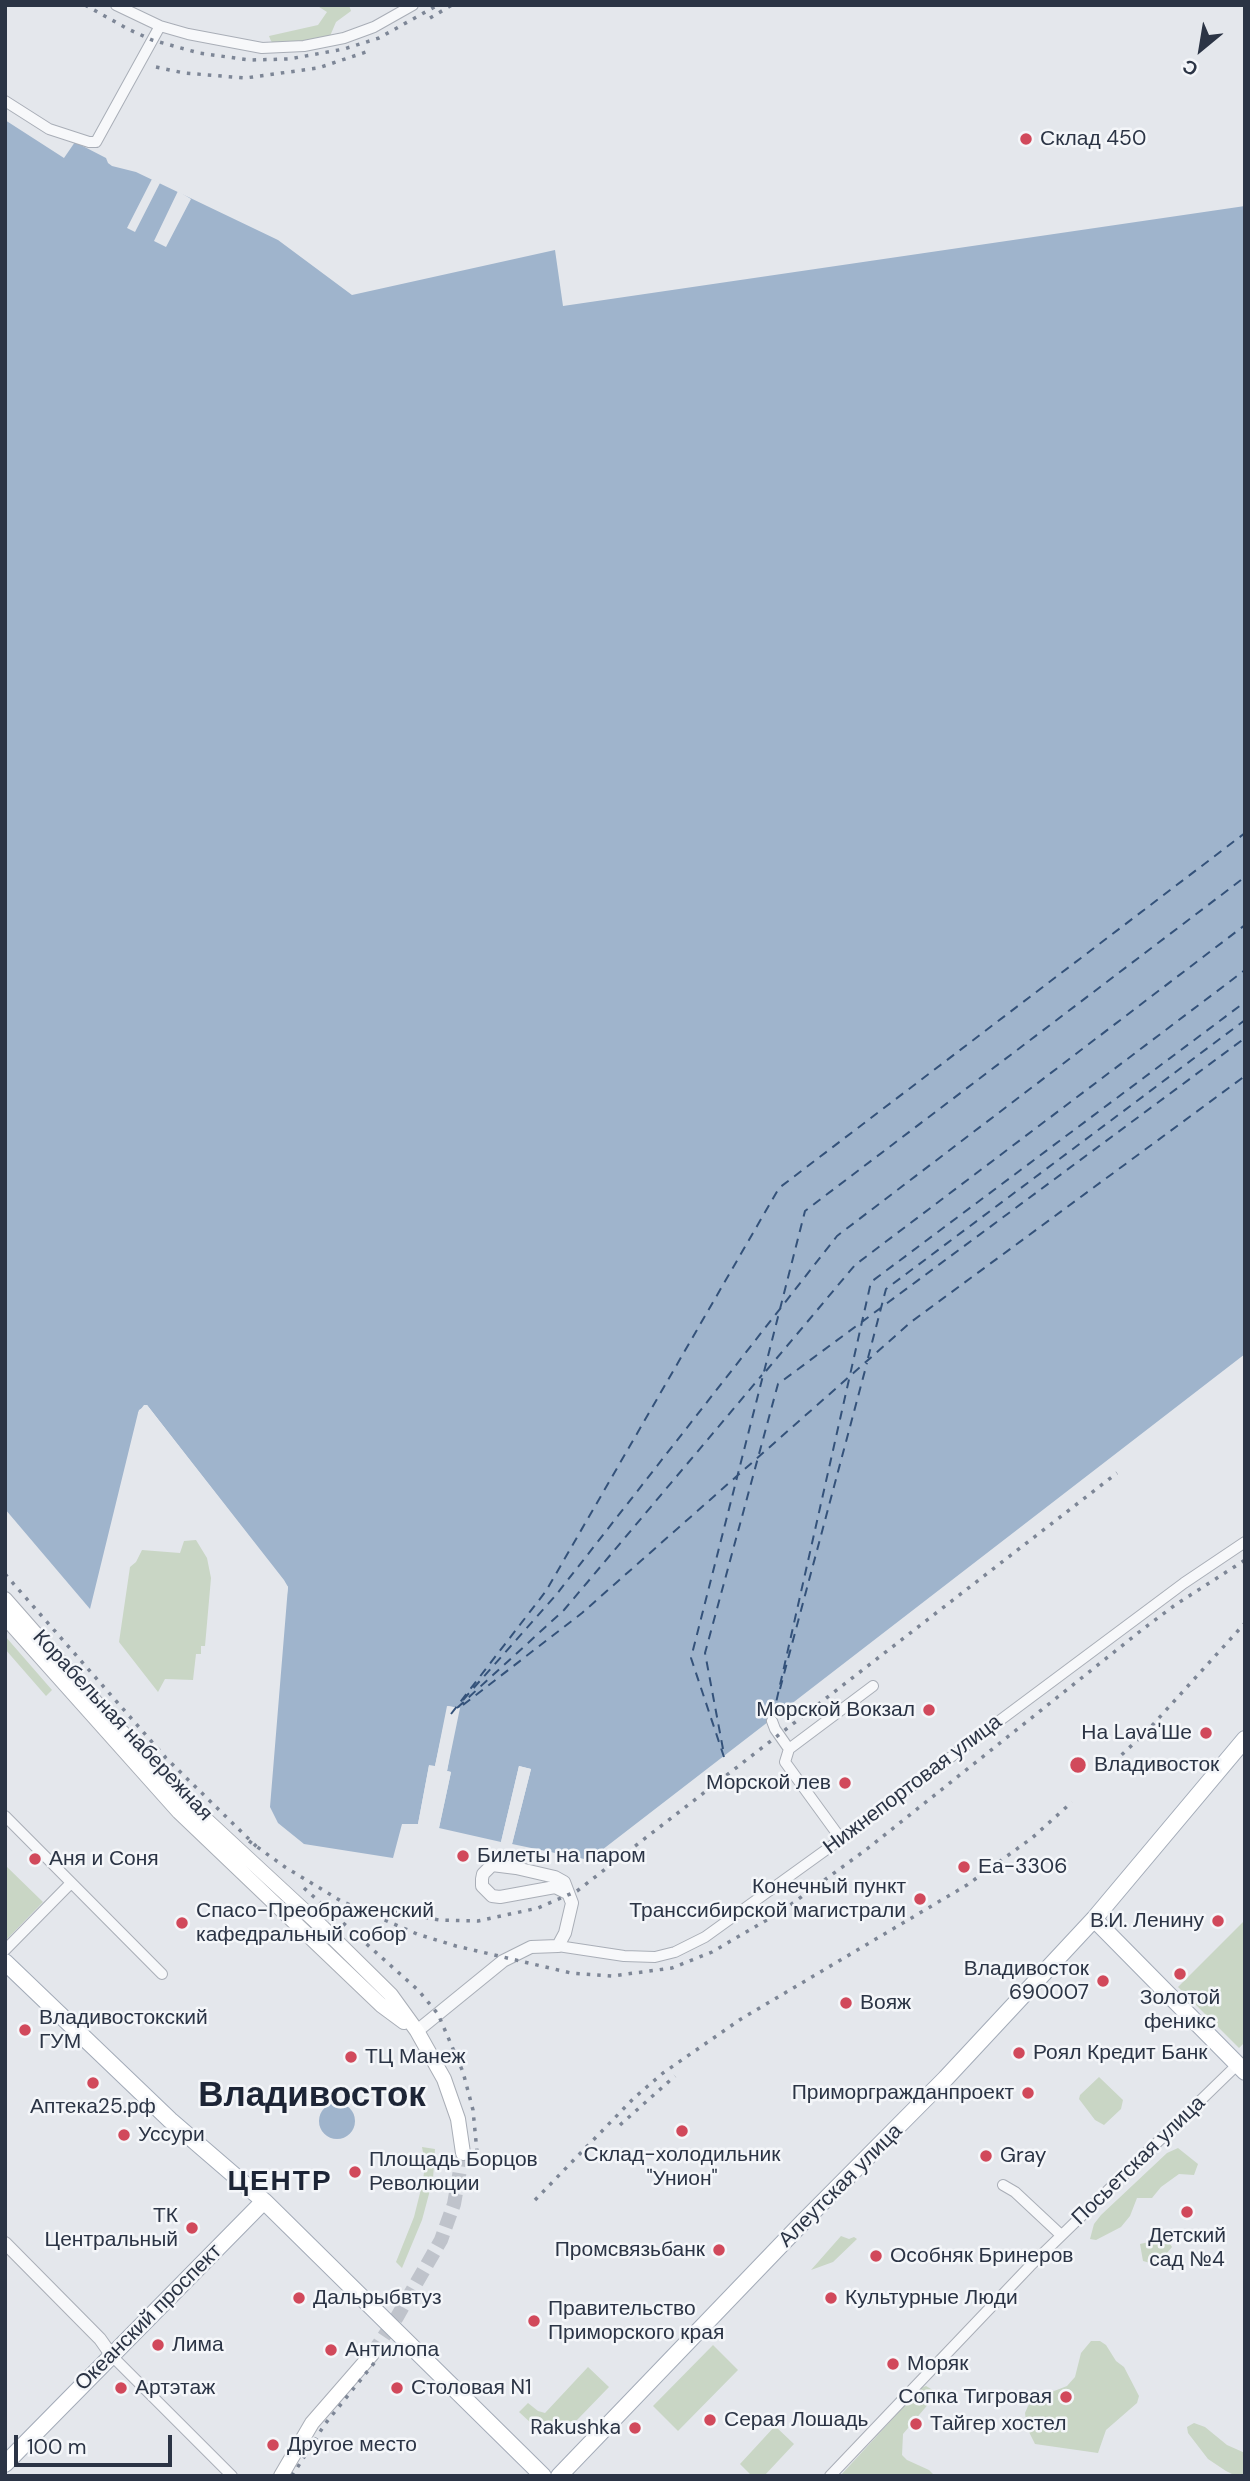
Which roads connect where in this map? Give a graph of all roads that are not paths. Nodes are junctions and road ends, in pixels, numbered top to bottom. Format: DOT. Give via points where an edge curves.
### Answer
graph roads {
  1 [pos="116,5"];
  2 [pos="413,5"];
  3 [pos="160,26"];
  4 [pos="5,101"];
  5 [pos="1245,1542"];
  6 [pos="5,1599"];
  7 [pos="5,1617"];
  8 [pos="873,1686"];
  9 [pos="772,1721"];
  10 [pos="1245,1739"];
  11 [pos="789,1749"];
  12 [pos="5,1816"];
  13 [pos="841,1839"];
  14 [pos="71,1883"];
  15 [pos="567,1893"];
  16 [pos="1094,1919"];
  17 [pos="558,1946"];
  18 [pos="5,1950"];
  19 [pos="5,1962"];
  20 [pos="162,1974"];
  21 [pos="417,2031"];
  22 [pos="1242,2065"];
  23 [pos="463,2153"];
  24 [pos="1003,2185"];
  25 [pos="264,2201"];
  26 [pos="1061,2235"];
  27 [pos="5,2243"];
  28 [pos="372,2354"];
  29 [pos="111,2356"];
  30 [pos="5,2464"];
  31 [pos="232,2476"];
  32 [pos="281,2476"];
  33 [pos="543,2476"];
  34 [pos="559,2476"];
  35 [pos="830,2476"];
  1 -- 3 [label="street"];
  2 -- 3 [label="street" via="344,38 279,48 204,38"];
  3 -- 4 [label="street" via="96,142 49,129"];
  5 -- 13 [label="street, Нижнепортовая улица"];
  6 -- 21 [label="main road, Корабельная набережная" via="188,1803 391,1995"];
  7 -- 21 [label="main road, Корабельная набережная" via="179,1812 381,2005"];
  8 -- 11 [label="street"];
  9 -- 11 [label="street"];
  10 -- 16 [label="main road, Алеутская улица"];
  11 -- 13 [label="street" via="785,1762"];
  12 -- 14 [label="street"];
  13 -- 17 [label="street, Нижнепортовая улица" via="705,1937 676,1952 644,1957"];
  14 -- 18 [label="street"];
  14 -- 20 [label="street"];
  15 -- 15 [label="street" via="565,1882 555,1877 503,1865 492,1865 482,1879 482,1886 492,1896 555,1887"];
  15 -- 17 [label="street" via="572,1903 570,1919"];
  16 -- 22 [label="main road"];
  16 -- 34 [label="main road, Алеутская улица" via="921,2105"];
  17 -- 21 [label="street, Нижнепортовая улица" via="531,1947 507,1959"];
  19 -- 25 [label="main road" via="161,2112"];
  21 -- 23 [label="main road, Корабельная набережная" via="451,2094"];
  22 -- 26 [label="street, Посьетская улица"];
  24 -- 26 [label="street"];
  25 -- 29 [label="main road, Океанский проспект"];
  25 -- 33 [label="main road"];
  26 -- 35 [label="street, Посьетская улица"];
  27 -- 29 [label="street" via="100,2339"];
  28 -- 32 [label="main road" via="312,2423"];
  29 -- 30 [label="main road, Океанский проспект"];
  29 -- 31 [label="street"];
}
